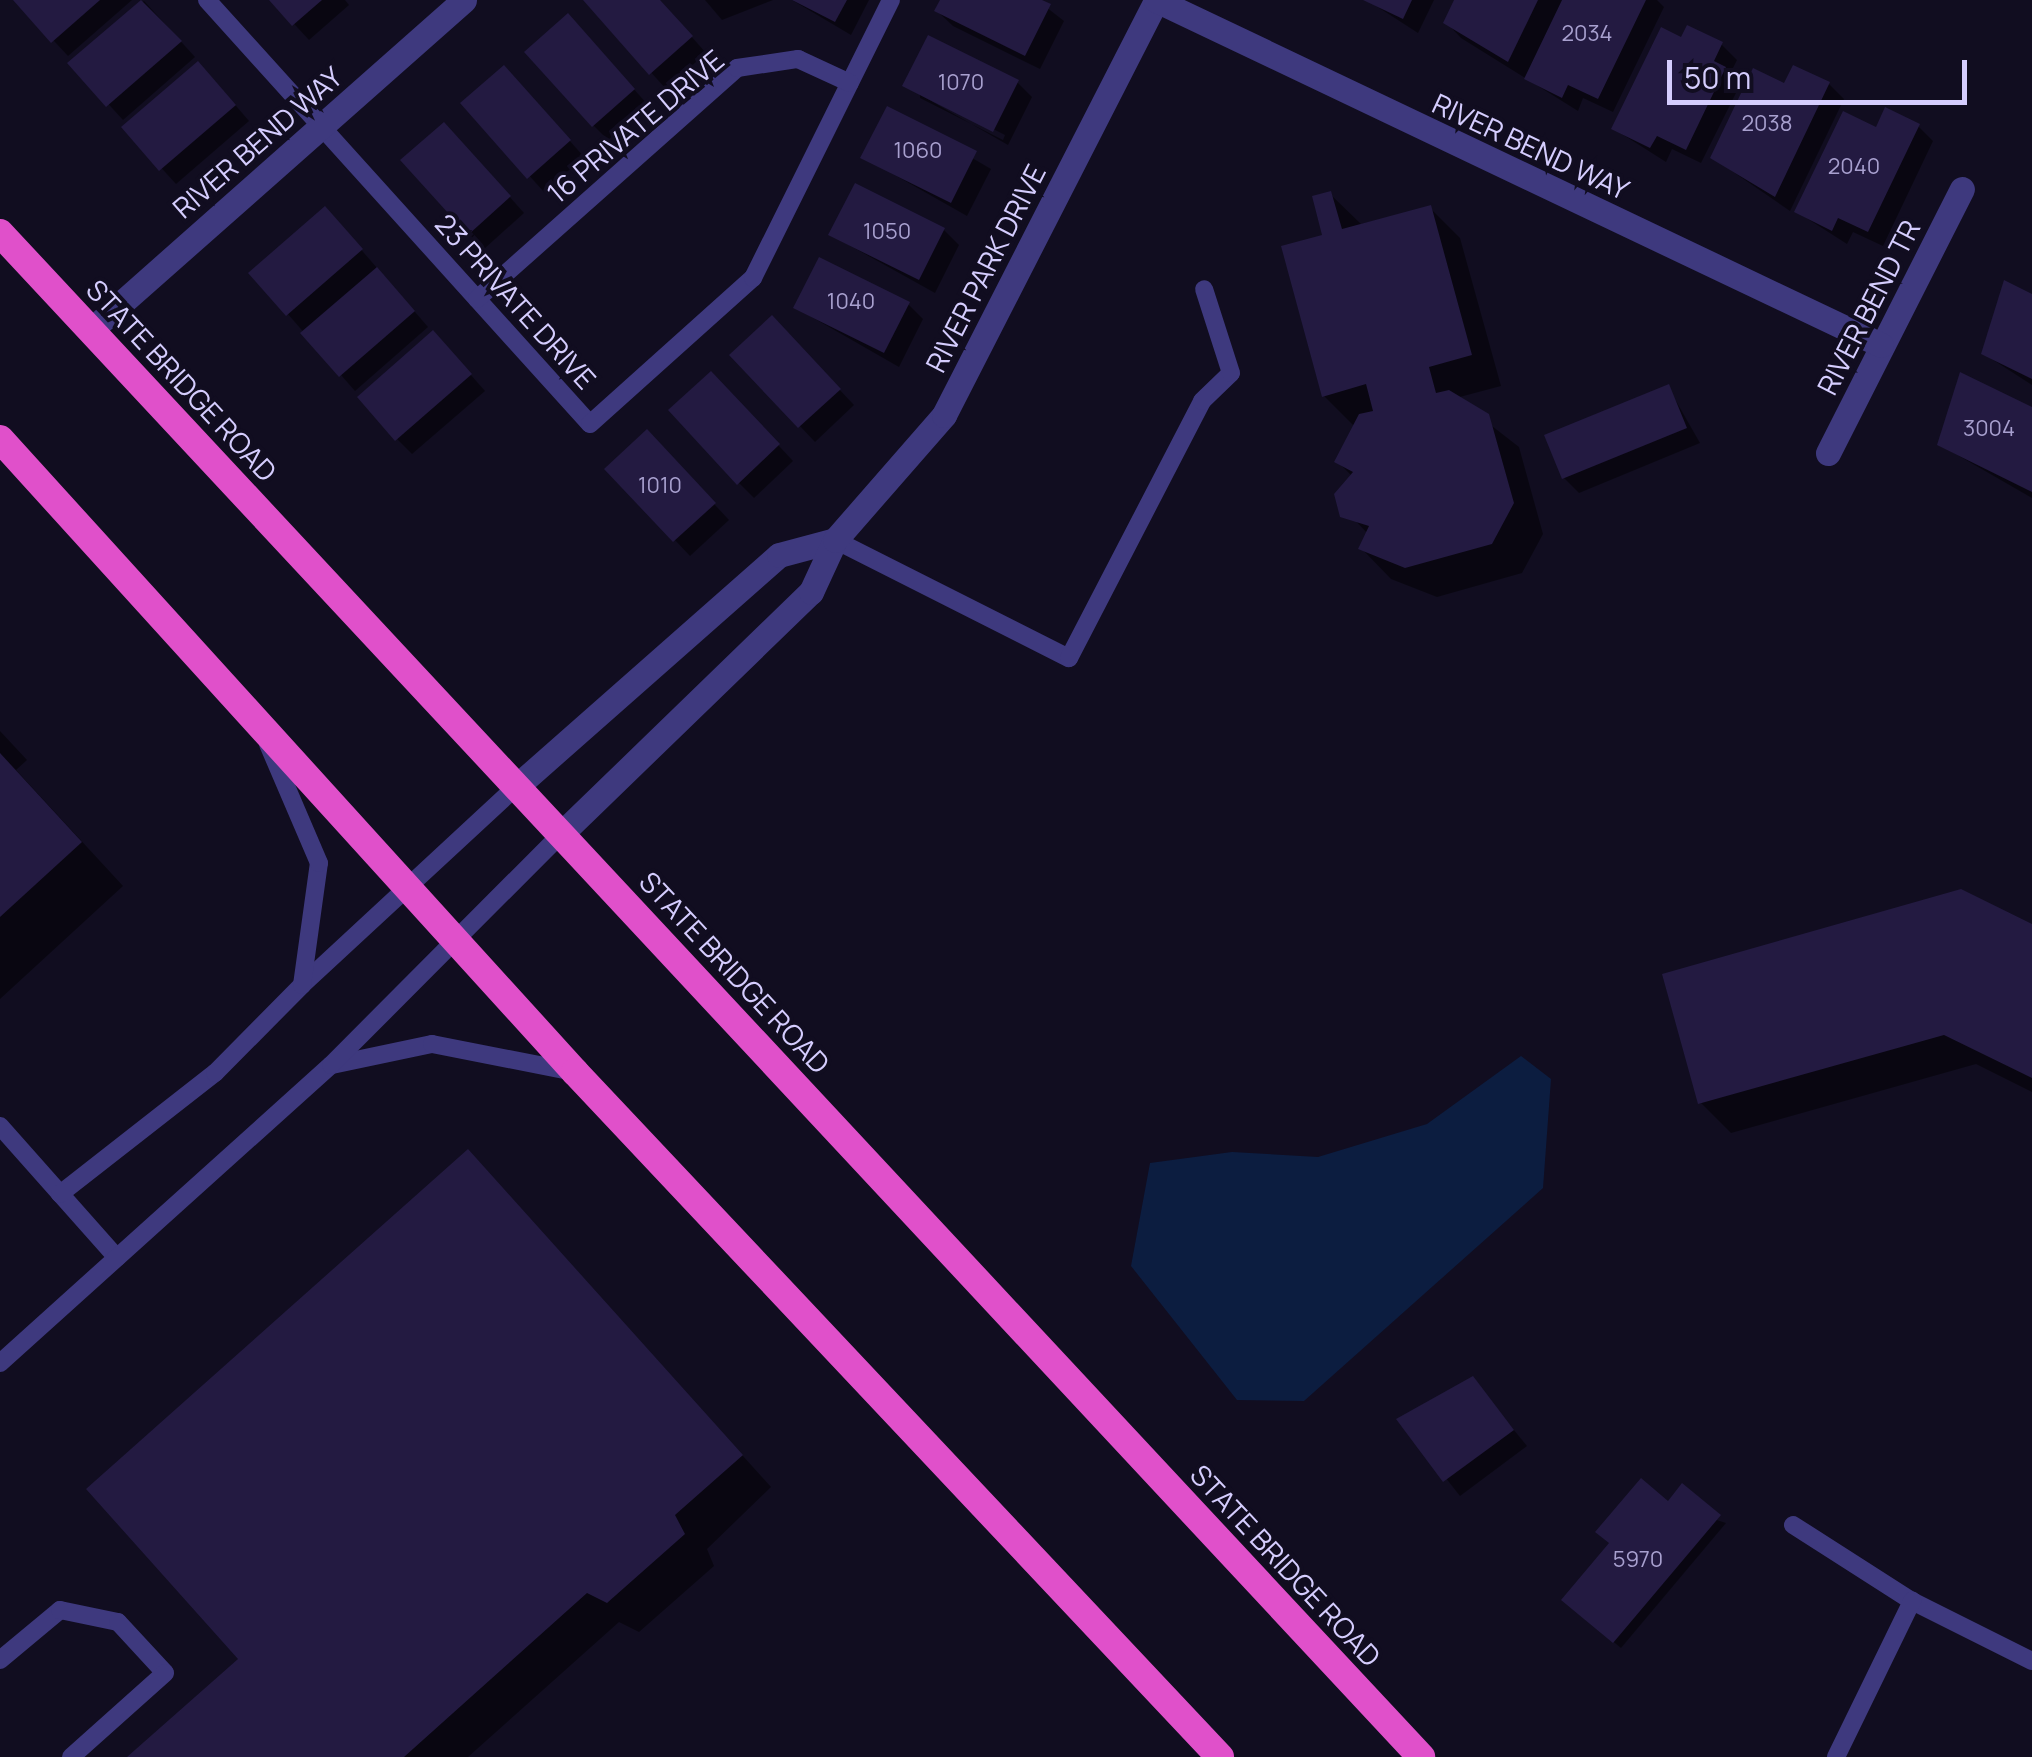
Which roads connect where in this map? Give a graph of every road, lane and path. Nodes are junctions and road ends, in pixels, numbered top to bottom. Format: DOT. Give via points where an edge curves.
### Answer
graph roads {
  1 [pos="207,0"];
  2 [pos="464,0"];
  3 [pos="891,0"];
  4 [pos="1156,0"];
  5 [pos="850,83"];
  6 [pos="321,126"];
  7 [pos="1962,190"];
  8 [pos="0,233"];
  9 [pos="1204,289"];
  10 [pos="477,299"];
  11 [pos="91,330"];
  12 [pos="1881,346"];
  13 [pos="0,439"];
  14 [pos="1828,453"];
  15 [pos="835,540"];
  16 [pos="262,730"];
  17 [pos="517,786"];
  18 [pos="561,834"];
  19 [pos="406,888"];
  20 [pos="456,942"];
  21 [pos="302,985"];
  22 [pos="331,1065"];
  23 [pos="575,1072"];
  24 [pos="0,1126"];
  25 [pos="60,1194"];
  26 [pos="117,1258"];
  27 [pos="0,1363"];
  28 [pos="1793,1524"];
  29 [pos="1912,1601"];
  30 [pos="0,1660"];
  31 [pos="2032,1661"];
  32 [pos="72,1757"];
  33 [pos="1220,1757"];
  34 [pos="1420,1757"];
  35 [pos="1836,1757"];
  1 -- 6 [label="lane, 23 PRIVATE DRIVE"];
  2 -- 6 [label="street, RIVER BEND WAY"];
  3 -- 5 [label="lane, 23 PRIVATE DRIVE"];
  4 -- 12 [label="street, RIVER BEND WAY"];
  4 -- 15 [label="street, RIVER PARK DRIVE" via="944,415"];
  5 -- 10 [label="lane, 16 PRIVATE DRIVE" via="798,58 737,68"];
  5 -- 10 [label="lane, 23 PRIVATE DRIVE" via="753,278 590,424"];
  6 -- 10 [label="lane, 23 PRIVATE DRIVE"];
  6 -- 11 [label="street, RIVER BEND WAY"];
  7 -- 12 [label="street, RIVER BEND TR"];
  8 -- 11 [label="highway, STATE BRIDGE ROAD"];
  9 -- 15 [label="lane" via="1231,374 1202,401 1069,658"];
  11 -- 17 [label="highway, STATE BRIDGE ROAD"];
  12 -- 14 [label="street, RIVER BEND TR"];
  13 -- 16 [label="highway"];
  15 -- 17 [label="street" via="780,555"];
  15 -- 18 [label="street, RIVER PARK DRIVE" via="811,592"];
  16 -- 19 [label="highway"];
  16 -- 21 [label="lane" via="320,863"];
  17 -- 18 [label="highway, STATE BRIDGE ROAD"];
  17 -- 19 [label="lane"];
  18 -- 20 [label="lane"];
  18 -- 34 [label="highway, STATE BRIDGE ROAD"];
  19 -- 20 [label="highway"];
  19 -- 21 [label="lane"];
  20 -- 22 [label="lane"];
  20 -- 23 [label="highway"];
  21 -- 25 [label="lane" via="215,1072"];
  22 -- 23 [label="lane" via="432,1044"];
  22 -- 26 [label="lane"];
  23 -- 33 [label="highway"];
  24 -- 25 [label="lane"];
  25 -- 26 [label="lane"];
  26 -- 27 [label="lane"];
  28 -- 29 [label="lane"];
  29 -- 31 [label="lane"];
  29 -- 35 [label="lane"];
  30 -- 32 [label="lane" via="60,1610 118,1622 164,1673"];
}
